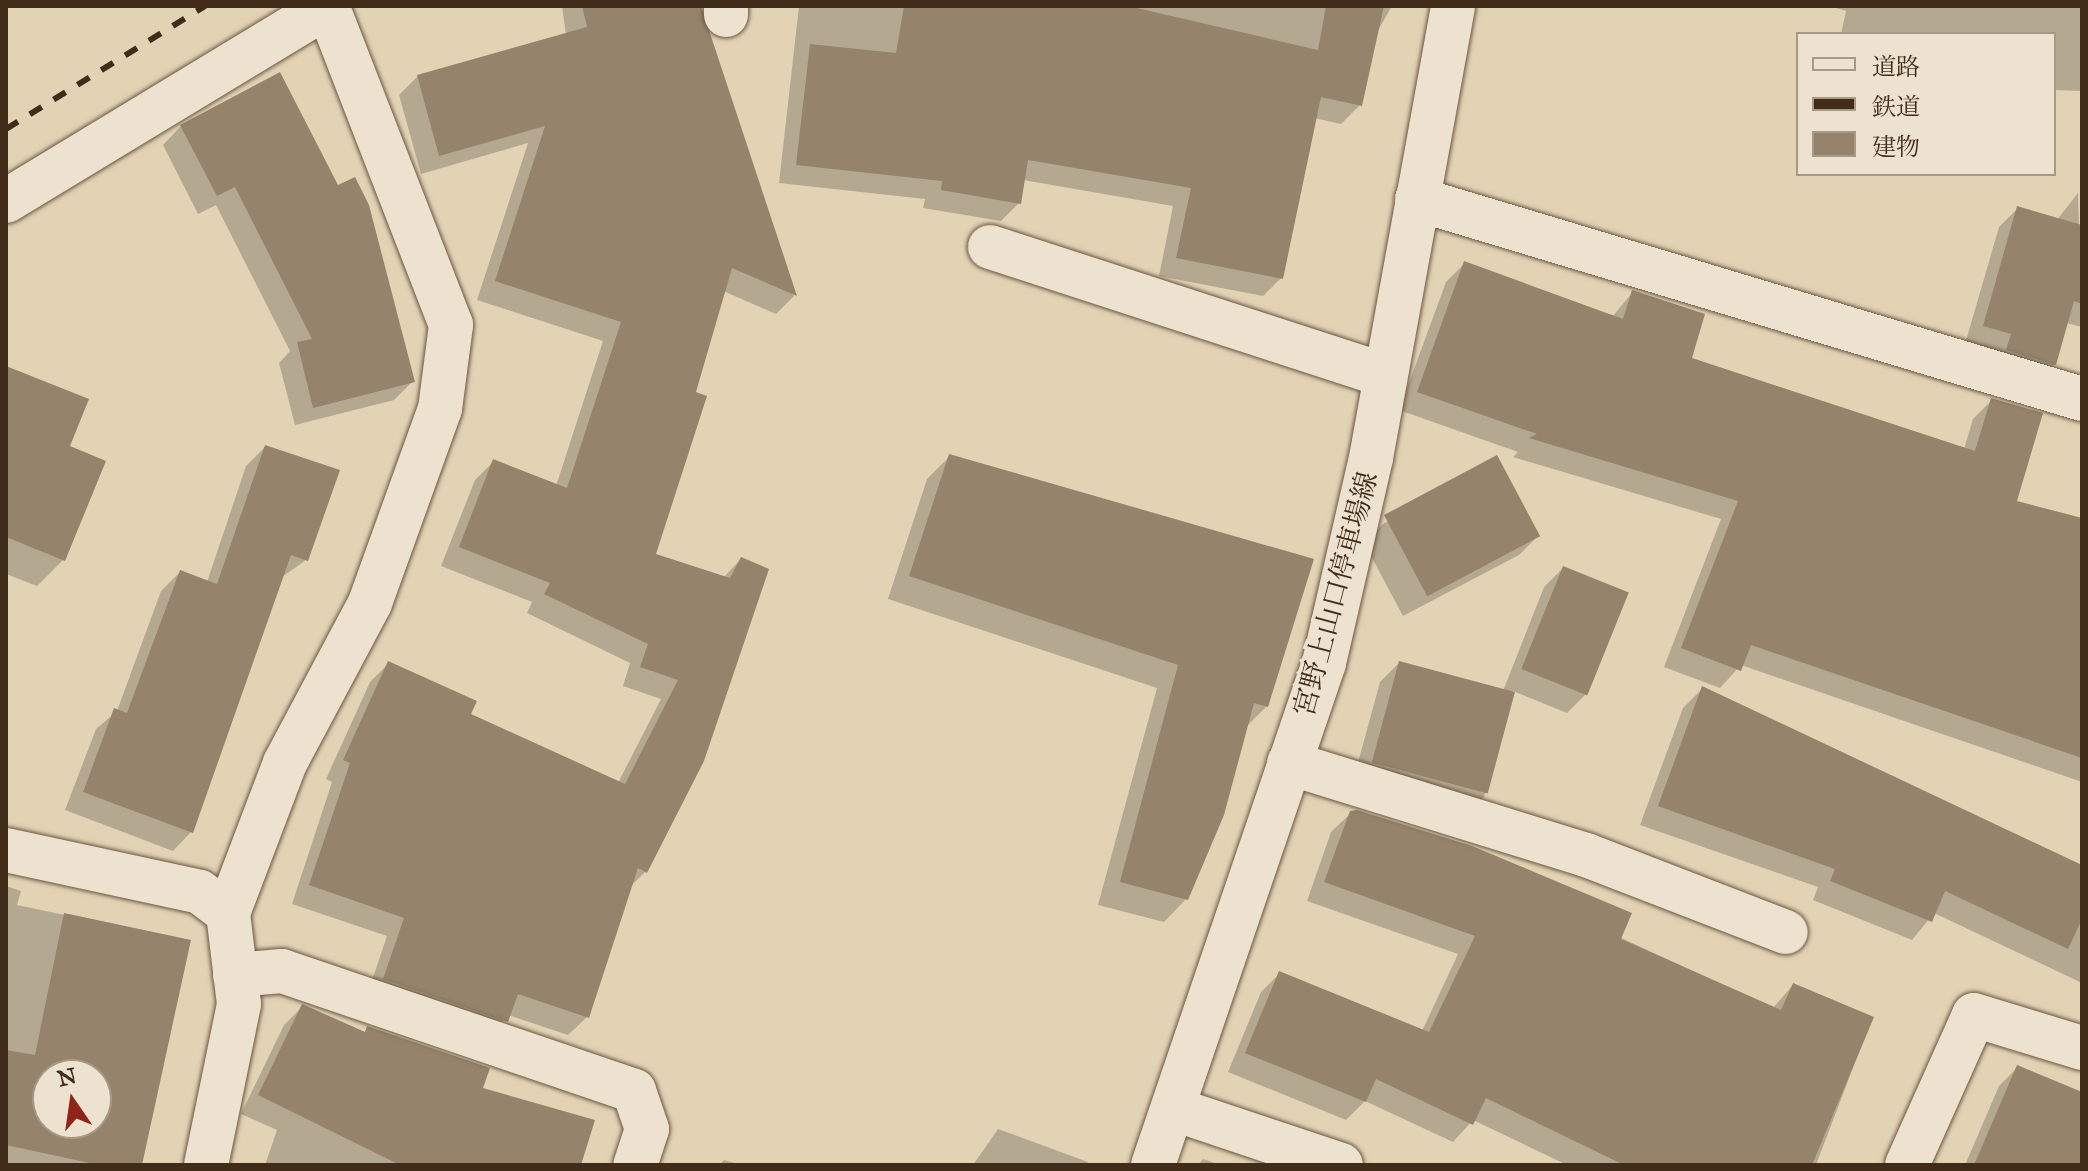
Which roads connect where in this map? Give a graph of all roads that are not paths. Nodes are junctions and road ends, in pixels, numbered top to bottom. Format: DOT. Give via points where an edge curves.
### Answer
graph roads {
  1 [pos="1453,6"];
  2 [pos="325,7"];
  3 [pos="1417,199"];
  4 [pos="6,201"];
  5 [pos="990,247"];
  6 [pos="1385,375"];
  7 [pos="2082,399"];
  8 [pos="1289,763"];
  9 [pos="6,850"];
  10 [pos="228,913"];
  11 [pos="1786,932"];
  12 [pos="235,975"];
  13 [pos="2082,1048"];
  14 [pos="1174,1109"];
  15 [pos="206,1165"];
  16 [pos="635,1165"];
  17 [pos="1153,1165"];
  18 [pos="1341,1165"];
  19 [pos="1907,1165"];
  1 -- 3 [label="street, 宮野上山口停車場線"];
  2 -- 4 [label="street"];
  2 -- 10 [label="street" via="427,251 451,325 440,409 370,603 285,763"];
  3 -- 6 [label="street, 宮野上山口停車場線"];
  3 -- 7 [label="street"];
  5 -- 6 [label="street"];
  6 -- 8 [label="street, 宮野上山口停車場線" via="1324,663"];
  8 -- 11 [label="street" via="1586,855"];
  8 -- 14 [label="street, 宮野上山口停車場線"];
  9 -- 10 [label="street" via="200,892"];
  10 -- 12 [label="street"];
  12 -- 15 [label="street" via="239,1004"];
  12 -- 16 [label="street" via="282,971 634,1091 647,1129"];
  13 -- 19 [label="street" via="1974,1015"];
  14 -- 17 [label="street, 宮野上山口停車場線"];
  14 -- 18 [label="street"];
}
